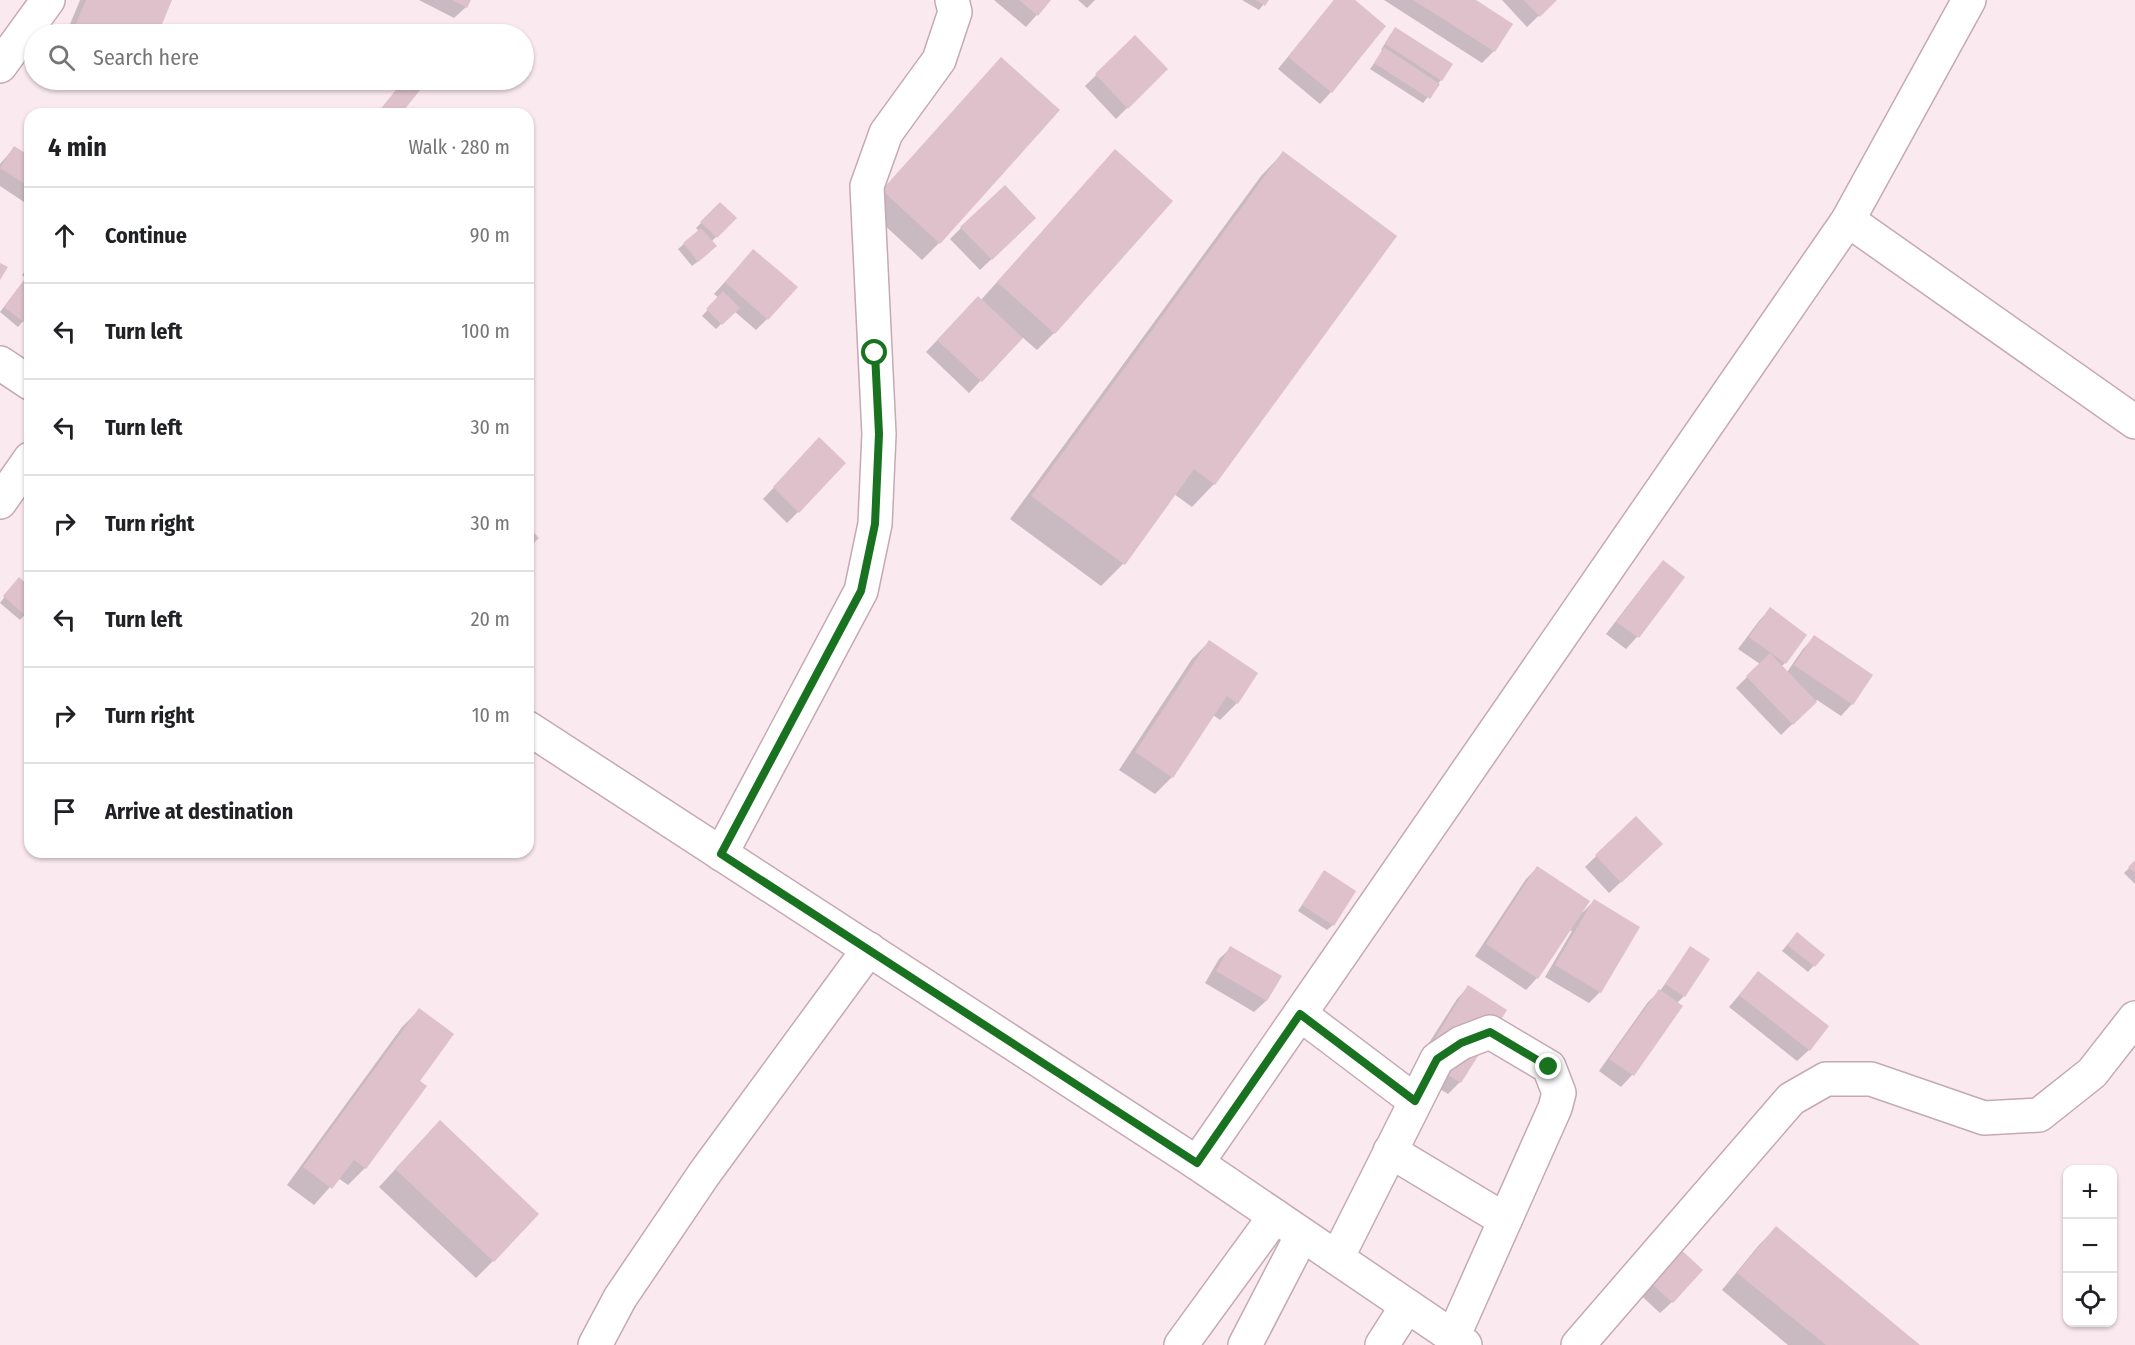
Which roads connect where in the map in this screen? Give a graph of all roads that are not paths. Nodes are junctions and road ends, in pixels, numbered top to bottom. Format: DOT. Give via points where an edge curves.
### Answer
graph roads {
  1 [pos="48,0"];
  2 [pos="952,0"];
  3 [pos="1969,0"];
  4 [pos="31,24"];
  5 [pos="24,33"];
  6 [pos="0,66"];
  7 [pos="1848,219"];
  8 [pos="0,363"];
  9 [pos="24,379"];
  10 [pos="2135,422"];
  11 [pos="24,468"];
  12 [pos="0,502"];
  13 [pos="534,732"];
  14 [pos="721,854"];
  15 [pos="869,950"];
  16 [pos="1300,1014"];
  17 [pos="2135,1018"];
  18 [pos="1415,1101"];
  19 [pos="1390,1151"];
  20 [pos="1197,1163"];
  21 [pos="1275,1216"];
  22 [pos="1504,1220"];
  23 [pos="1302,1235"];
  24 [pos="1337,1258"];
  25 [pos="1407,1306"];
  26 [pos="1459,1341"];
  27 [pos="596,1345"];
  28 [pos="1180,1345"];
  29 [pos="1245,1345"];
  30 [pos="1382,1345"];
  31 [pos="1578,1345"];
  1 -- 4 [label="street"];
  2 -- 14 [label="street" via="954,12 939,60 886,133 867,186 879,434 875,524 861,591"];
  3 -- 7 [label="street"];
  5 -- 6 [label="street"];
  7 -- 10 [label="street"];
  7 -- 16 [label="street"];
  8 -- 9 [label="street"];
  11 -- 12 [label="street"];
  13 -- 14 [label="street"];
  14 -- 15 [label="street"];
  15 -- 20 [label="street"];
  15 -- 27 [label="street" via="704,1174 620,1298"];
  16 -- 18 [label="street"];
  16 -- 20 [label="street"];
  17 -- 31 [label="street" via="2092,1073 2039,1115 1983,1118 1871,1079 1826,1079 1791,1099"];
  18 -- 19 [label="street"];
  18 -- 22 [label="street" via="1437,1059 1461,1043 1490,1032 1549,1067 1559,1093 1555,1108"];
  19 -- 22 [label="street"];
  19 -- 24 [label="street"];
  20 -- 21 [label="street"];
  21 -- 23 [label="street"];
  21 -- 28 [label="street"];
  22 -- 26 [label="street"];
  23 -- 24 [label="street"];
  23 -- 29 [label="street"];
  24 -- 25 [label="street"];
  25 -- 26 [label="street"];
  25 -- 30 [label="street"];
}
